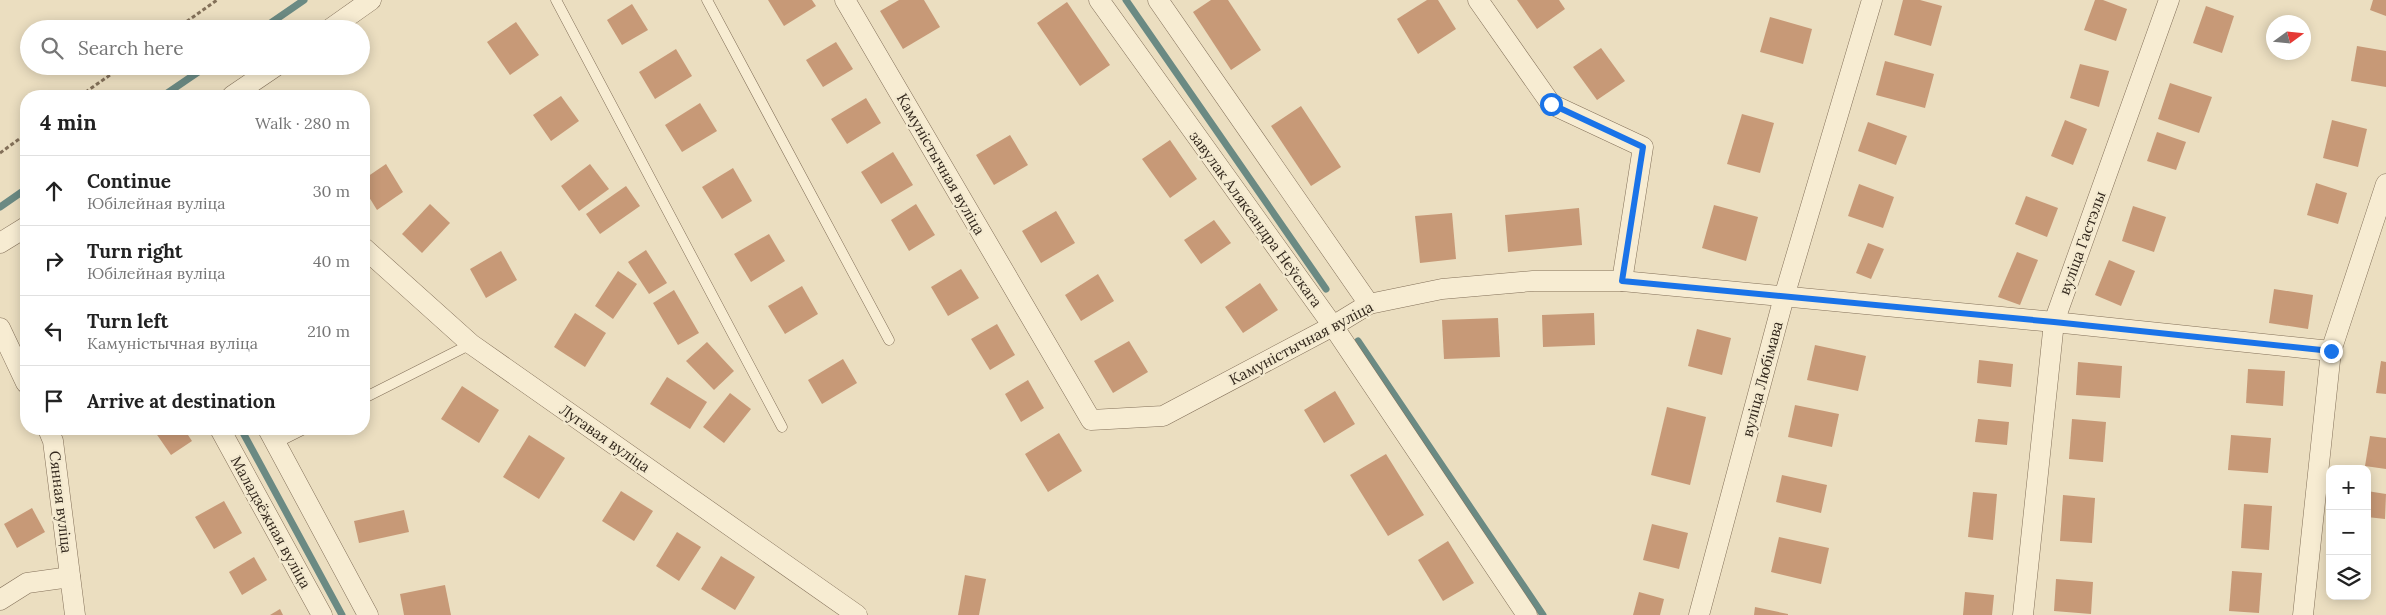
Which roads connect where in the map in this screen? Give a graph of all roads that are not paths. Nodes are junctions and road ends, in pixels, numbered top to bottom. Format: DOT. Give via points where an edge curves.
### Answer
graph roads {
  1 [pos="371,0"];
  2 [pos="556,0"];
  3 [pos="706,0"];
  4 [pos="845,0"];
  5 [pos="1099,0"];
  6 [pos="1158,0"];
  7 [pos="1478,0"];
  8 [pos="1872,0"];
  9 [pos="2170,0"];
  10 [pos="343,20"];
  11 [pos="265,75"];
  12 [pos="247,90"];
  13 [pos="2386,184"];
  14 [pos="20,231"];
  15 [pos="0,243"];
  16 [pos="370,253"];
  17 [pos="1622,281"];
  18 [pos="1784,297"];
  19 [pos="1369,304"];
  20 [pos="2054,322"];
  21 [pos="1333,326"];
  22 [pos="0,328"];
  23 [pos="889,340"];
  24 [pos="471,344"];
  25 [pos="2331,351"];
  26 [pos="20,370"];
  27 [pos="370,395"];
  28 [pos="782,427"];
  29 [pos="51,435"];
  30 [pos="223,435"];
  31 [pos="272,436"];
  32 [pos="70,577"];
  33 [pos="0,600"];
  34 [pos="75,615"];
  35 [pos="322,615"];
  36 [pos="368,615"];
  37 [pos="857,615"];
  38 [pos="1527,615"];
  39 [pos="1699,615"];
  40 [pos="2023,615"];
  41 [pos="2303,615"];
  1 -- 10 [label="street"];
  2 -- 28 [label="lane"];
  3 -- 23 [label="lane"];
  4 -- 21 [label="street, Камуністычная вуліца" via="1091,420 1163,416"];
  5 -- 21 [label="street, завулак Аляксандра Неўскага"];
  6 -- 19 [label="street"];
  7 -- 17 [label="street" via="1551,104 1643,147"];
  8 -- 18 [label="street, вуліца Любімава"];
  9 -- 20 [label="street, вуліца Гастэлы"];
  11 -- 12 [label="street"];
  13 -- 25 [label="street"];
  14 -- 15 [label="street"];
  16 -- 24 [label="street, Лугавая вуліца"];
  17 -- 18 [label="street, Камуністычная вуліца"];
  17 -- 19 [label="street, Камуністычная вуліца" via="1533,281 1442,290"];
  18 -- 20 [label="street, Камуністычная вуліца"];
  18 -- 39 [label="street, вуліца Любімава"];
  19 -- 21 [label="street, Камуністычная вуліца"];
  20 -- 25 [label="street, Камуністычная вуліца"];
  20 -- 40 [label="street, вуліца Гастэлы"];
  21 -- 38 [label="street, завулак Аляксандра Неўскага"];
  22 -- 26 [label="street"];
  24 -- 27 [label="lane"];
  24 -- 37 [label="street, Лугавая вуліца"];
  25 -- 41 [label="street"];
  29 -- 32 [label="street, Сянная вуліца"];
  30 -- 35 [label="street, Маладзёжная вуліца"];
  31 -- 36 [label="street"];
  32 -- 33 [label="street" via="27,583"];
  32 -- 34 [label="street, Сянная вуліца"];
}
